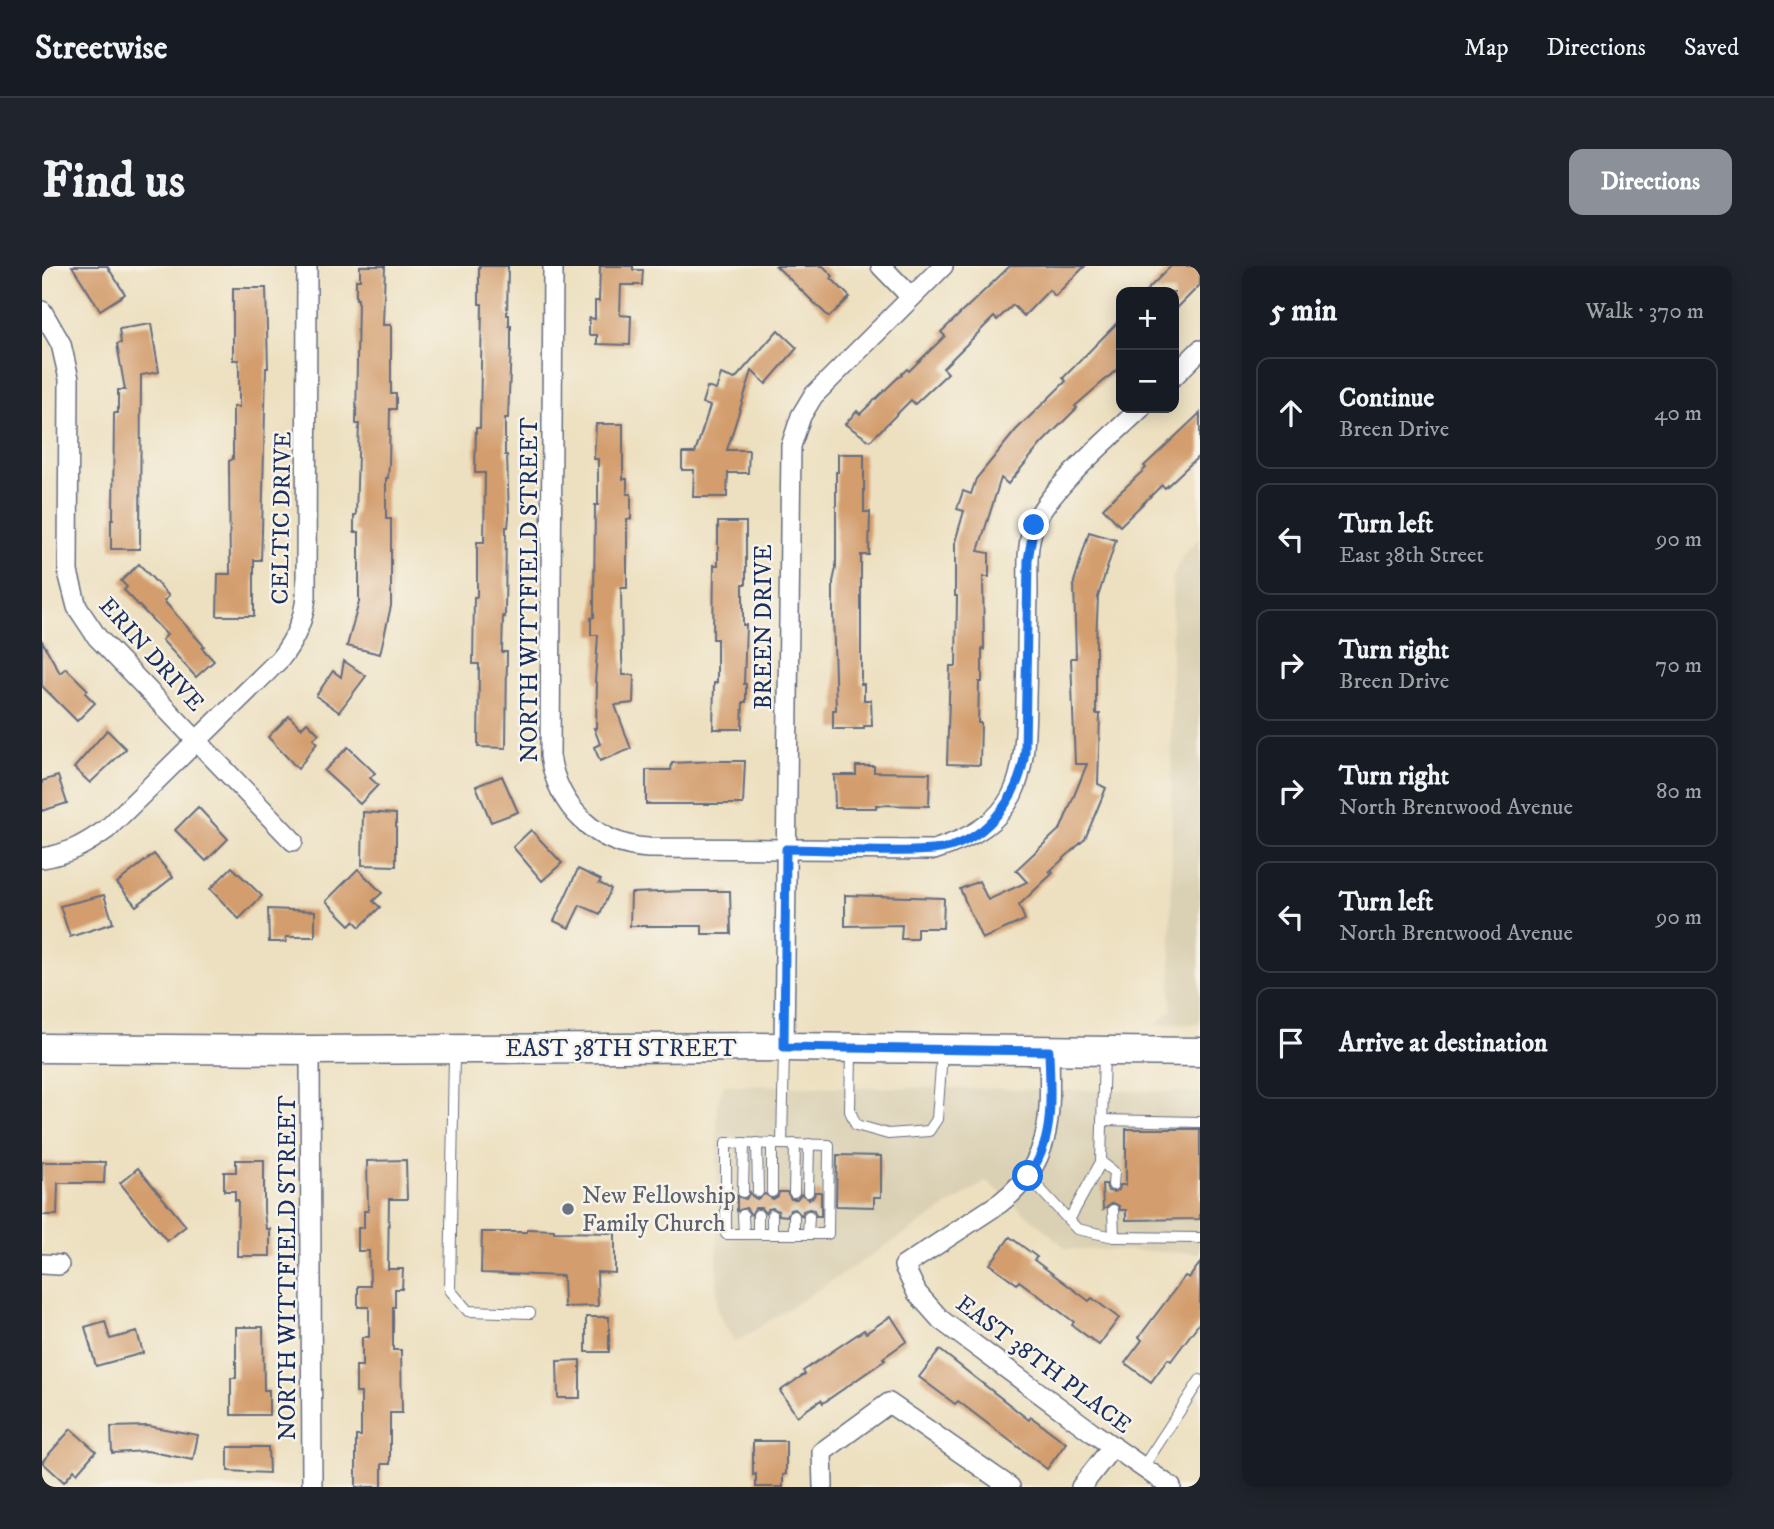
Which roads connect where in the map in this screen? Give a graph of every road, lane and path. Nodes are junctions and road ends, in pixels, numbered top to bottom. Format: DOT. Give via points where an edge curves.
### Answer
graph roads {
  1 [pos="307,266"];
  2 [pos="553,266"];
  3 [pos="881,266"];
  4 [pos="943,266"];
  5 [pos="911,297"];
  6 [pos="42,311"];
  7 [pos="1200,350"];
  8 [pos="1179,371"];
  9 [pos="1136,413"];
  10 [pos="198,740"];
  11 [pos="293,841"];
  12 [pos="786,849"];
  13 [pos="42,859"];
  14 [pos="784,1047"];
  15 [pos="42,1048"];
  16 [pos="851,1048"];
  17 [pos="310,1049"];
  18 [pos="454,1049"];
  19 [pos="942,1049"];
  20 [pos="1049,1051"];
  21 [pos="1104,1051"];
  22 [pos="1200,1052"];
  23 [pos="1102,1120"];
  24 [pos="1200,1122"];
  25 [pos="744,1143"];
  26 [pos="757,1143"];
  27 [pos="777,1143"];
  28 [pos="795,1144"];
  29 [pos="809,1144"];
  30 [pos="1101,1162"];
  31 [pos="1028,1176"];
  32 [pos="1113,1185"];
  33 [pos="743,1192"];
  34 [pos="758,1192"];
  35 [pos="772,1192"];
  36 [pos="793,1192"];
  37 [pos="808,1192"];
  38 [pos="1113,1210"];
  39 [pos="743,1215"];
  40 [pos="758,1215"];
  41 [pos="772,1215"];
  42 [pos="794,1216"];
  43 [pos="808,1216"];
  44 [pos="1069,1220"];
  45 [pos="744,1234"];
  46 [pos="758,1234"];
  47 [pos="772,1234"];
  48 [pos="794,1234"];
  49 [pos="808,1234"];
  50 [pos="1114,1237"];
  51 [pos="1200,1238"];
  52 [pos="530,1313"];
  53 [pos="1200,1380"];
  54 [pos="1113,1446"];
  55 [pos="1143,1467"];
  56 [pos="1169,1486"];
  57 [pos="312,1487"];
  58 [pos="823,1487"];
  59 [pos="1010,1487"];
  60 [pos="1082,1487"];
  1 -- 10 [label="street, CELTIC DRIVE" via="303,613 295,638 281,659"];
  2 -- 12 [label="street, NORTH WITTFIELD STREET" via="550,747 557,782 582,821 621,844"];
  3 -- 5 [label="street"];
  4 -- 5 [label="street, BREEN DRIVE"];
  5 -- 12 [label="street, BREEN DRIVE" via="813,396 797,423 791,446"];
  6 -- 10 [label="street, ERIN DRIVE" via="61,344 69,379 67,563 74,598 97,637"];
  7 -- 8 [label="street"];
  9 -- 12 [label="street, NORTH WITTFIELD STREET" via="1053,495 1034,525 1028,560 1025,751 1017,785 1003,808 976,834 934,850"];
  10 -- 11 [label="street, ERIN DRIVE"];
  10 -- 13 [label="street, CELTIC DRIVE" via="95,839"];
  12 -- 14 [label="street, BREEN DRIVE"];
  14 -- 16 [label="main road, EAST 38TH STREET"];
  14 -- 18 [label="main road, EAST 38TH STREET"];
  14 -- 27 [label="lane"];
  15 -- 17 [label="main road, EAST 38TH STREET"];
  16 -- 19 [label="main road, EAST 38TH STREET"];
  16 -- 19 [label="lane" via="850,1111 856,1125 888,1134 929,1131 937,1119"];
  17 -- 18 [label="main road, EAST 38TH STREET"];
  17 -- 57 [label="street, NORTH WITTFIELD STREET"];
  18 -- 52 [label="lane" via="450,1290 468,1311"];
  19 -- 20 [label="main road, EAST 38TH STREET"];
  20 -- 21 [label="main road, EAST 38TH STREET"];
  20 -- 31 [label="street" via="1048,1129"];
  21 -- 22 [label="main road, EAST 38TH STREET"];
  21 -- 23 [label="lane"];
  23 -- 24 [label="lane"];
  23 -- 30 [label="lane"];
  25 -- 26 [label="lane"];
  25 -- 33 [label="lane"];
  25 -- 45 [label="lane" via="726,1143 726,1234"];
  26 -- 27 [label="lane"];
  26 -- 34 [label="lane"];
  27 -- 28 [label="lane"];
  27 -- 35 [label="lane"];
  28 -- 29 [label="lane"];
  28 -- 36 [label="lane"];
  29 -- 37 [label="lane"];
  29 -- 49 [label="lane" via="828,1145 828,1234"];
  30 -- 32 [label="lane" via="1114,1172"];
  30 -- 44 [label="lane"];
  31 -- 44 [label="lane"];
  31 -- 54 [label="street, EAST 38TH PLACE" via="1000,1203 904,1266 917,1293 941,1320"];
  38 -- 50 [label="lane"];
  39 -- 45 [label="lane"];
  40 -- 46 [label="lane"];
  41 -- 47 [label="lane"];
  42 -- 48 [label="lane"];
  43 -- 49 [label="lane"];
  44 -- 50 [label="lane" via="1077,1229"];
  45 -- 46 [label="lane"];
  46 -- 47 [label="lane"];
  47 -- 48 [label="lane"];
  48 -- 49 [label="lane"];
  50 -- 51 [label="lane"];
  53 -- 55 [label="lane"];
  54 -- 55 [label="street, EAST 38TH PLACE"];
  54 -- 60 [label="street"];
  55 -- 56 [label="street, EAST 38TH PLACE"];
  58 -- 59 [label="street" via="822,1452 889,1403"];
}
